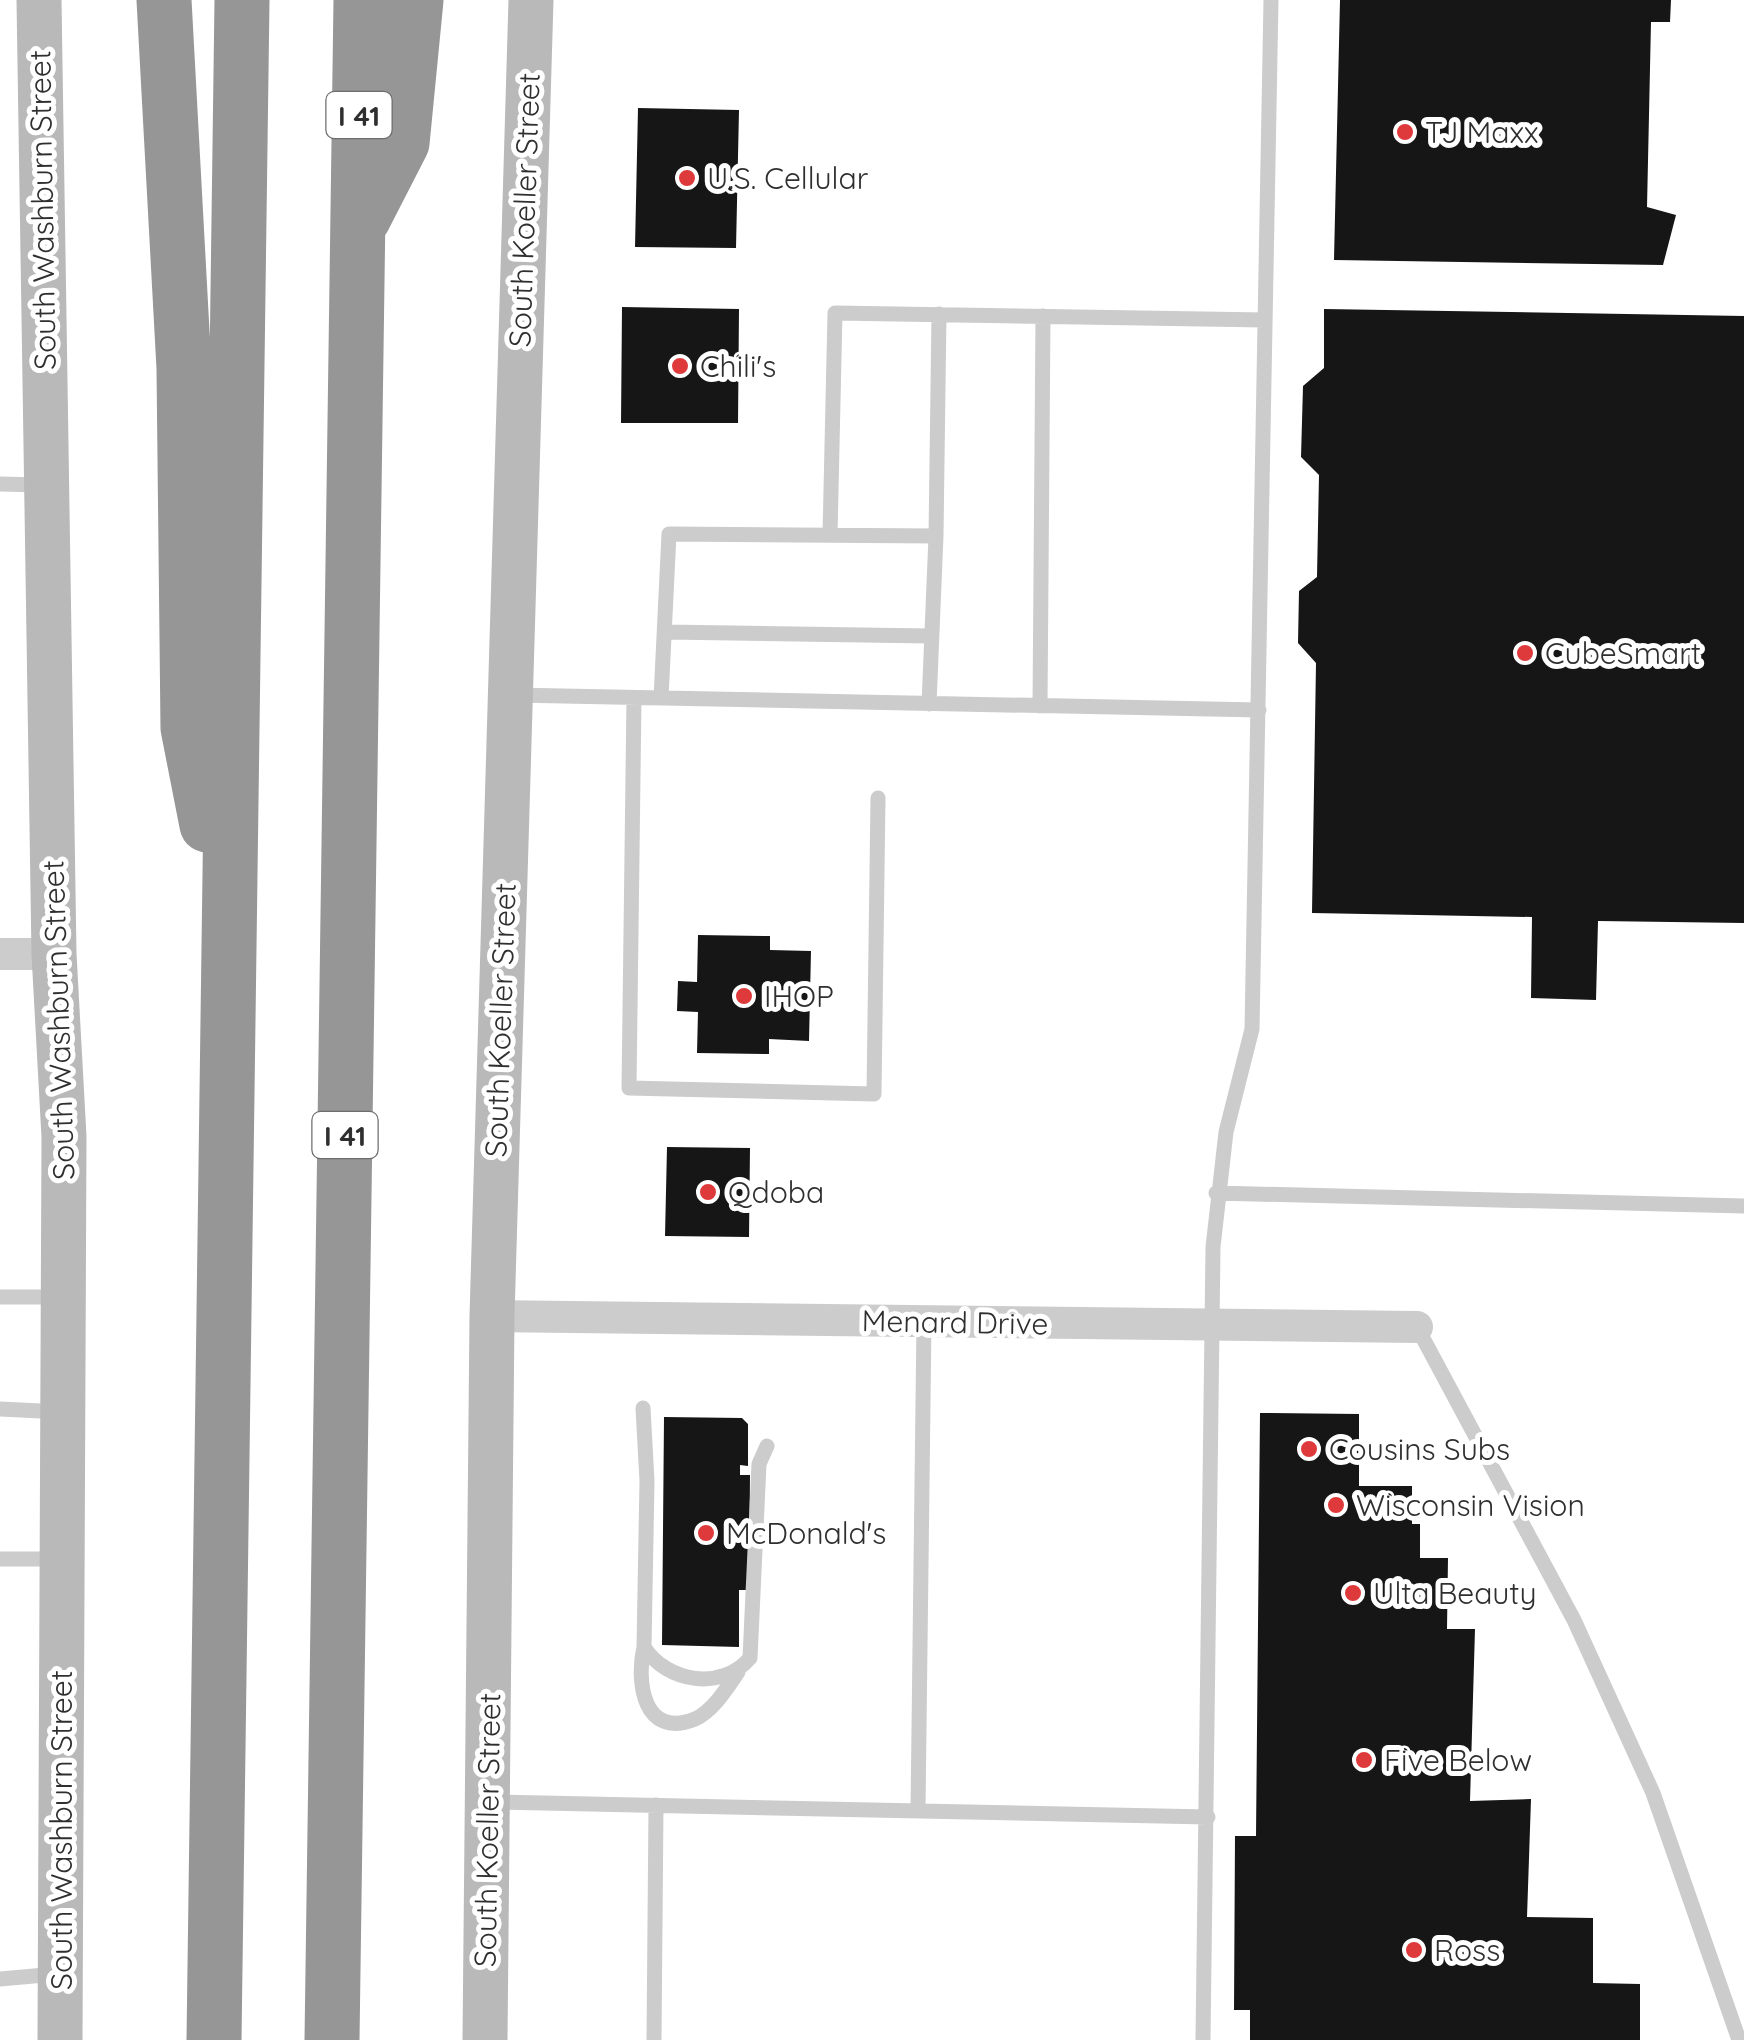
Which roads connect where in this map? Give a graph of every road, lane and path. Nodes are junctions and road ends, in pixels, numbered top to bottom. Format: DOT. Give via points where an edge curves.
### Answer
graph roads {
  1 [pos="39,0"];
  2 [pos="164,0"];
  3 [pos="242,0"];
  4 [pos="360,0"];
  5 [pos="416,0"];
  6 [pos="531,0"];
  7 [pos="1272,0"];
  8 [pos="357,231"];
  9 [pos="939,314"];
  10 [pos="1043,316"];
  11 [pos="1265,320"];
  12 [pos="0,484"];
  13 [pos="45,485"];
  14 [pos="830,535"];
  15 [pos="936,536"];
  16 [pos="666,632"];
  17 [pos="930,636"];
  18 [pos="508,695"];
  19 [pos="634,698"];
  20 [pos="662,698"];
  21 [pos="928,704"];
  22 [pos="1040,706"];
  23 [pos="1259,710"];
  24 [pos="878,798"];
  25 [pos="230,939"];
  26 [pos="0,954"];
  27 [pos="54,954"];
  28 [pos="1216,1194"];
  29 [pos="1744,1206"];
  30 [pos="0,1296"];
  31 [pos="64,1297"];
  32 [pos="492,1316"];
  33 [pos="924,1321"];
  34 [pos="1211,1324"];
  35 [pos="1417,1327"];
  36 [pos="643,1408"];
  37 [pos="0,1409"];
  38 [pos="63,1412"];
  39 [pos="767,1446"];
  40 [pos="0,1559"];
  41 [pos="62,1559"];
  42 [pos="644,1647"];
  43 [pos="738,1672"];
  44 [pos="488,1802"];
  45 [pos="656,1805"];
  46 [pos="918,1810"];
  47 [pos="1208,1817"];
  48 [pos="60,1974"];
  49 [pos="0,1980"];
  50 [pos="60,2040"];
  51 [pos="214,2040"];
  52 [pos="332,2040"];
  53 [pos="485,2040"];
  54 [pos="654,2040"];
  55 [pos="1203,2040"];
  56 [pos="1739,2040"];
  1 -- 13 [label="street, South Washburn Street"];
  2 -- 25 [label="highway" via="184,368 188,728"];
  3 -- 25 [label="highway"];
  4 -- 8 [label="highway, I 41"];
  5 -- 8 [label="highway" via="402,143"];
  6 -- 18 [label="street, South Koeller Street"];
  7 -- 11 [label="lane"];
  8 -- 52 [label="highway, I 41"];
  9 -- 10 [label="lane"];
  9 -- 14 [label="lane" via="834,313"];
  9 -- 15 [label="lane"];
  10 -- 11 [label="lane"];
  10 -- 22 [label="lane"];
  11 -- 23 [label="lane"];
  12 -- 13 [label="lane"];
  13 -- 27 [label="street, South Washburn Street"];
  14 -- 15 [label="lane"];
  14 -- 16 [label="lane" via="669,534"];
  15 -- 17 [label="lane"];
  16 -- 17 [label="lane"];
  16 -- 20 [label="lane"];
  17 -- 21 [label="lane"];
  18 -- 19 [label="lane"];
  18 -- 32 [label="street, South Koeller Street"];
  19 -- 20 [label="lane"];
  19 -- 24 [label="lane" via="629,1088 874,1094"];
  20 -- 21 [label="lane"];
  21 -- 22 [label="lane"];
  22 -- 23 [label="lane"];
  23 -- 28 [label="lane" via="1252,1029"];
  25 -- 51 [label="highway"];
  26 -- 27 [label="street"];
  27 -- 31 [label="street, South Washburn Street"];
  28 -- 29 [label="lane"];
  28 -- 34 [label="lane"];
  30 -- 31 [label="lane"];
  31 -- 38 [label="street, South Washburn Street"];
  32 -- 33 [label="street, Menard Drive"];
  32 -- 44 [label="street, South Koeller Street"];
  33 -- 34 [label="street, Menard Drive"];
  33 -- 46 [label="lane"];
  34 -- 35 [label="street, Menard Drive"];
  34 -- 47 [label="lane"];
  35 -- 56 [label="lane" via="1574,1620 1653,1793"];
  36 -- 42 [label="lane"];
  37 -- 38 [label="lane"];
  38 -- 41 [label="street, South Washburn Street"];
  39 -- 43 [label="lane" via="759,1464 754,1638"];
  40 -- 41 [label="lane"];
  41 -- 48 [label="street, South Washburn Street"];
  42 -- 43 [label="lane" via="682,1676"];
  42 -- 43 [label="lane" via="642,1698 672,1721 707,1711"];
  44 -- 45 [label="lane"];
  44 -- 53 [label="street, South Koeller Street"];
  45 -- 46 [label="lane"];
  45 -- 54 [label="lane"];
  46 -- 47 [label="lane"];
  47 -- 55 [label="lane"];
  48 -- 49 [label="lane"];
  48 -- 50 [label="street, South Washburn Street"];
}
